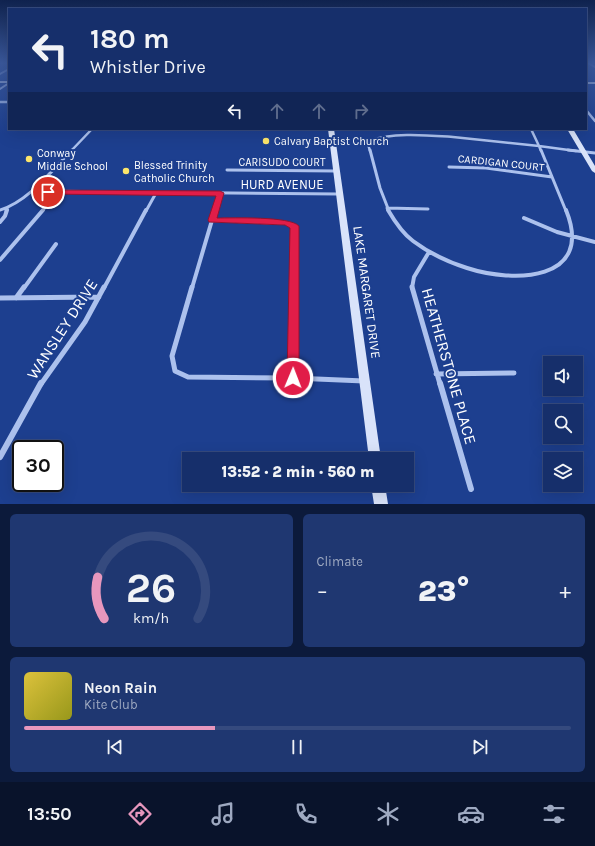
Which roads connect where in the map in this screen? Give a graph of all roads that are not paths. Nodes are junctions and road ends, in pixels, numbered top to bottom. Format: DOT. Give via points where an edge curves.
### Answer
graph roads {
  1 [pos="587,111"];
  2 [pos="595,121"];
  3 [pos="91,130"];
  4 [pos="330,130"];
  5 [pos="532,130"];
  6 [pos="571,130"];
  7 [pos="540,146"];
  8 [pos="584,152"];
  9 [pos="595,153"];
  10 [pos="449,167"];
  11 [pos="227,170"];
  12 [pos="336,171"];
  13 [pos="595,171"];
  14 [pos="552,177"];
  15 [pos="33,191"];
  16 [pos="60,192"];
  17 [pos="156,193"];
  18 [pos="220,193"];
  19 [pos="338,194"];
  20 [pos="387,208"];
  21 [pos="7,209"];
  22 [pos="428,209"];
  23 [pos="0,210"];
  24 [pos="524,218"];
  25 [pos="212,220"];
  26 [pos="0,222"];
  27 [pos="572,237"];
  28 [pos="595,242"];
  29 [pos="56,244"];
  30 [pos="429,252"];
  31 [pos="0,260"];
  32 [pos="0,298"];
  33 [pos="16,298"];
  34 [pos="99,298"];
  35 [pos="514,373"];
  36 [pos="436,374"];
  37 [pos="293,378"];
  38 [pos="364,382"];
  39 [pos="374,452"];
  40 [pos="0,457"];
  41 [pos="471,489"];
  42 [pos="379,492"];
  43 [pos="380,504"];
  1 -- 2 [label="street"];
  3 -- 15 [label="street"];
  4 -- 12 [label="street, LAKE MARGARET DRIVE"];
  5 -- 7 [label="street"];
  6 -- 8 [label="street"];
  7 -- 8 [label="street"];
  7 -- 14 [label="street"];
  7 -- 20 [label="street" via="465,138 370,138 367,141"];
  8 -- 9 [label="street"];
  8 -- 13 [label="street"];
  10 -- 14 [label="street, CARDIGAN COURT" via="486,168"];
  11 -- 12 [label="street, CARISUDO COURT"];
  12 -- 19 [label="street, LAKE MARGARET DRIVE"];
  14 -- 27 [label="street" via="570,221"];
  15 -- 16 [label="street, HURD AVENUE"];
  15 -- 21 [label="street" via="26,193"];
  16 -- 17 [label="street, HURD AVENUE"];
  16 -- 31 [label="street"];
  17 -- 18 [label="street, HURD AVENUE"];
  17 -- 34 [label="street, WANSLEY DRIVE"];
  18 -- 19 [label="street, HURD AVENUE"];
  18 -- 25 [label="street"];
  19 -- 38 [label="street, LAKE MARGARET DRIVE"];
  20 -- 22 [label="street"];
  20 -- 30 [label="street" via="404,234"];
  21 -- 23 [label="street"];
  21 -- 26 [label="street"];
  24 -- 27 [label="street"];
  25 -- 37 [label="street" via="286,223 295,226"];
  25 -- 37 [label="street" via="172,356 175,371 188,377"];
  27 -- 28 [label="street"];
  27 -- 30 [label="street" via="570,251 564,263 555,269 524,277 484,274"];
  29 -- 33 [label="street"];
  30 -- 36 [label="street, HEATHERSTONE PLACE" via="414,277 412,288"];
  32 -- 33 [label="street"];
  33 -- 34 [label="street"];
  34 -- 40 [label="street, WANSLEY DRIVE" via="43,380"];
  35 -- 36 [label="street"];
  36 -- 41 [label="street, HEATHERSTONE PLACE"];
  37 -- 38 [label="street"];
  38 -- 39 [label="street, LAKE MARGARET DRIVE"];
  42 -- 43 [label="street"];
}
